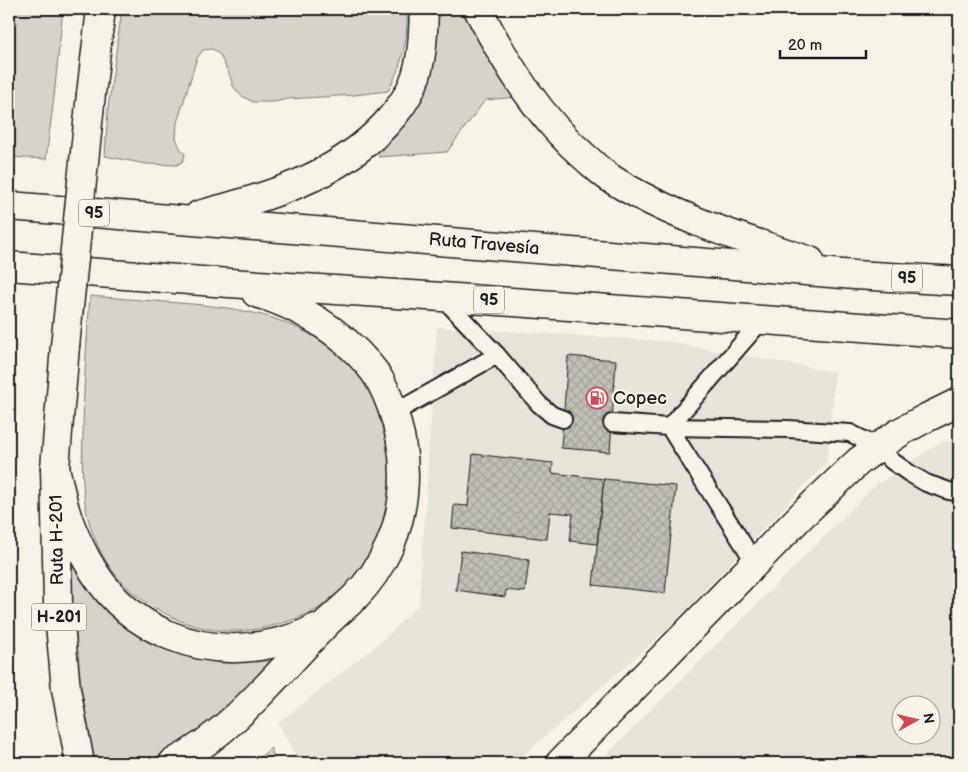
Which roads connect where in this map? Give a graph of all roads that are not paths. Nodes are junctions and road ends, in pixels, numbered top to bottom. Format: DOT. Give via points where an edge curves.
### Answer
graph roads {
  1 [pos="101,9"];
  2 [pos="424,9"];
  3 [pos="478,9"];
  4 [pos="9,206"];
  5 [pos="180,220"];
  6 [pos="9,266"];
  7 [pos="855,275"];
  8 [pos="959,281"];
  9 [pos="215,282"];
  10 [pos="442,296"];
  11 [pos="762,320"];
  12 [pos="959,334"];
  13 [pos="496,355"];
  14 [pos="959,402"];
  15 [pos="394,413"];
  16 [pos="564,419"];
  17 [pos="612,423"];
  18 [pos="669,427"];
  19 [pos="878,447"];
  20 [pos="55,468"];
  21 [pos="959,493"];
  22 [pos="755,563"];
  23 [pos="330,619"];
  24 [pos="80,763"];
  25 [pos="173,763"];
  26 [pos="560,763"];
  1 -- 20 [label="main road, Ruta H-201 / H-201, bridge"];
  2 -- 5 [label="main road" via="422,52 413,85 393,116 365,145 328,169 282,191"];
  3 -- 7 [label="main road" via="522,86 542,112 560,134 609,178 653,202 714,228"];
  4 -- 5 [label="main road, Ruta Travesía / 95"];
  5 -- 7 [label="main road, Ruta Travesía / 95"];
  6 -- 9 [label="main road, 95"];
  7 -- 8 [label="main road, Ruta Travesía / 95"];
  9 -- 10 [label="main road, 95"];
  9 -- 15 [label="main road" via="288,305 326,327 370,366"];
  10 -- 11 [label="main road, 95"];
  10 -- 13 [label="lane"];
  11 -- 12 [label="main road, 95"];
  11 -- 18 [label="lane"];
  13 -- 15 [label="lane"];
  13 -- 16 [label="lane" via="539,404"];
  14 -- 19 [label="main road"];
  15 -- 23 [label="main road" via="403,448 405,481 396,528 376,571 354,598"];
  17 -- 18 [label="lane"];
  18 -- 19 [label="lane" via="850,433"];
  18 -- 22 [label="lane"];
  19 -- 21 [label="lane" via="892,461 926,483"];
  19 -- 22 [label="main road" via="835,483"];
  20 -- 23 [label="main road" via="67,516 94,572 116,599 156,629 199,645 243,648 289,640"];
  20 -- 24 [label="main road, Ruta H-201 / H-201" via="58,603 66,689"];
  22 -- 26 [label="main road"];
  23 -- 25 [label="main road" via="233,720 202,746"];
}
